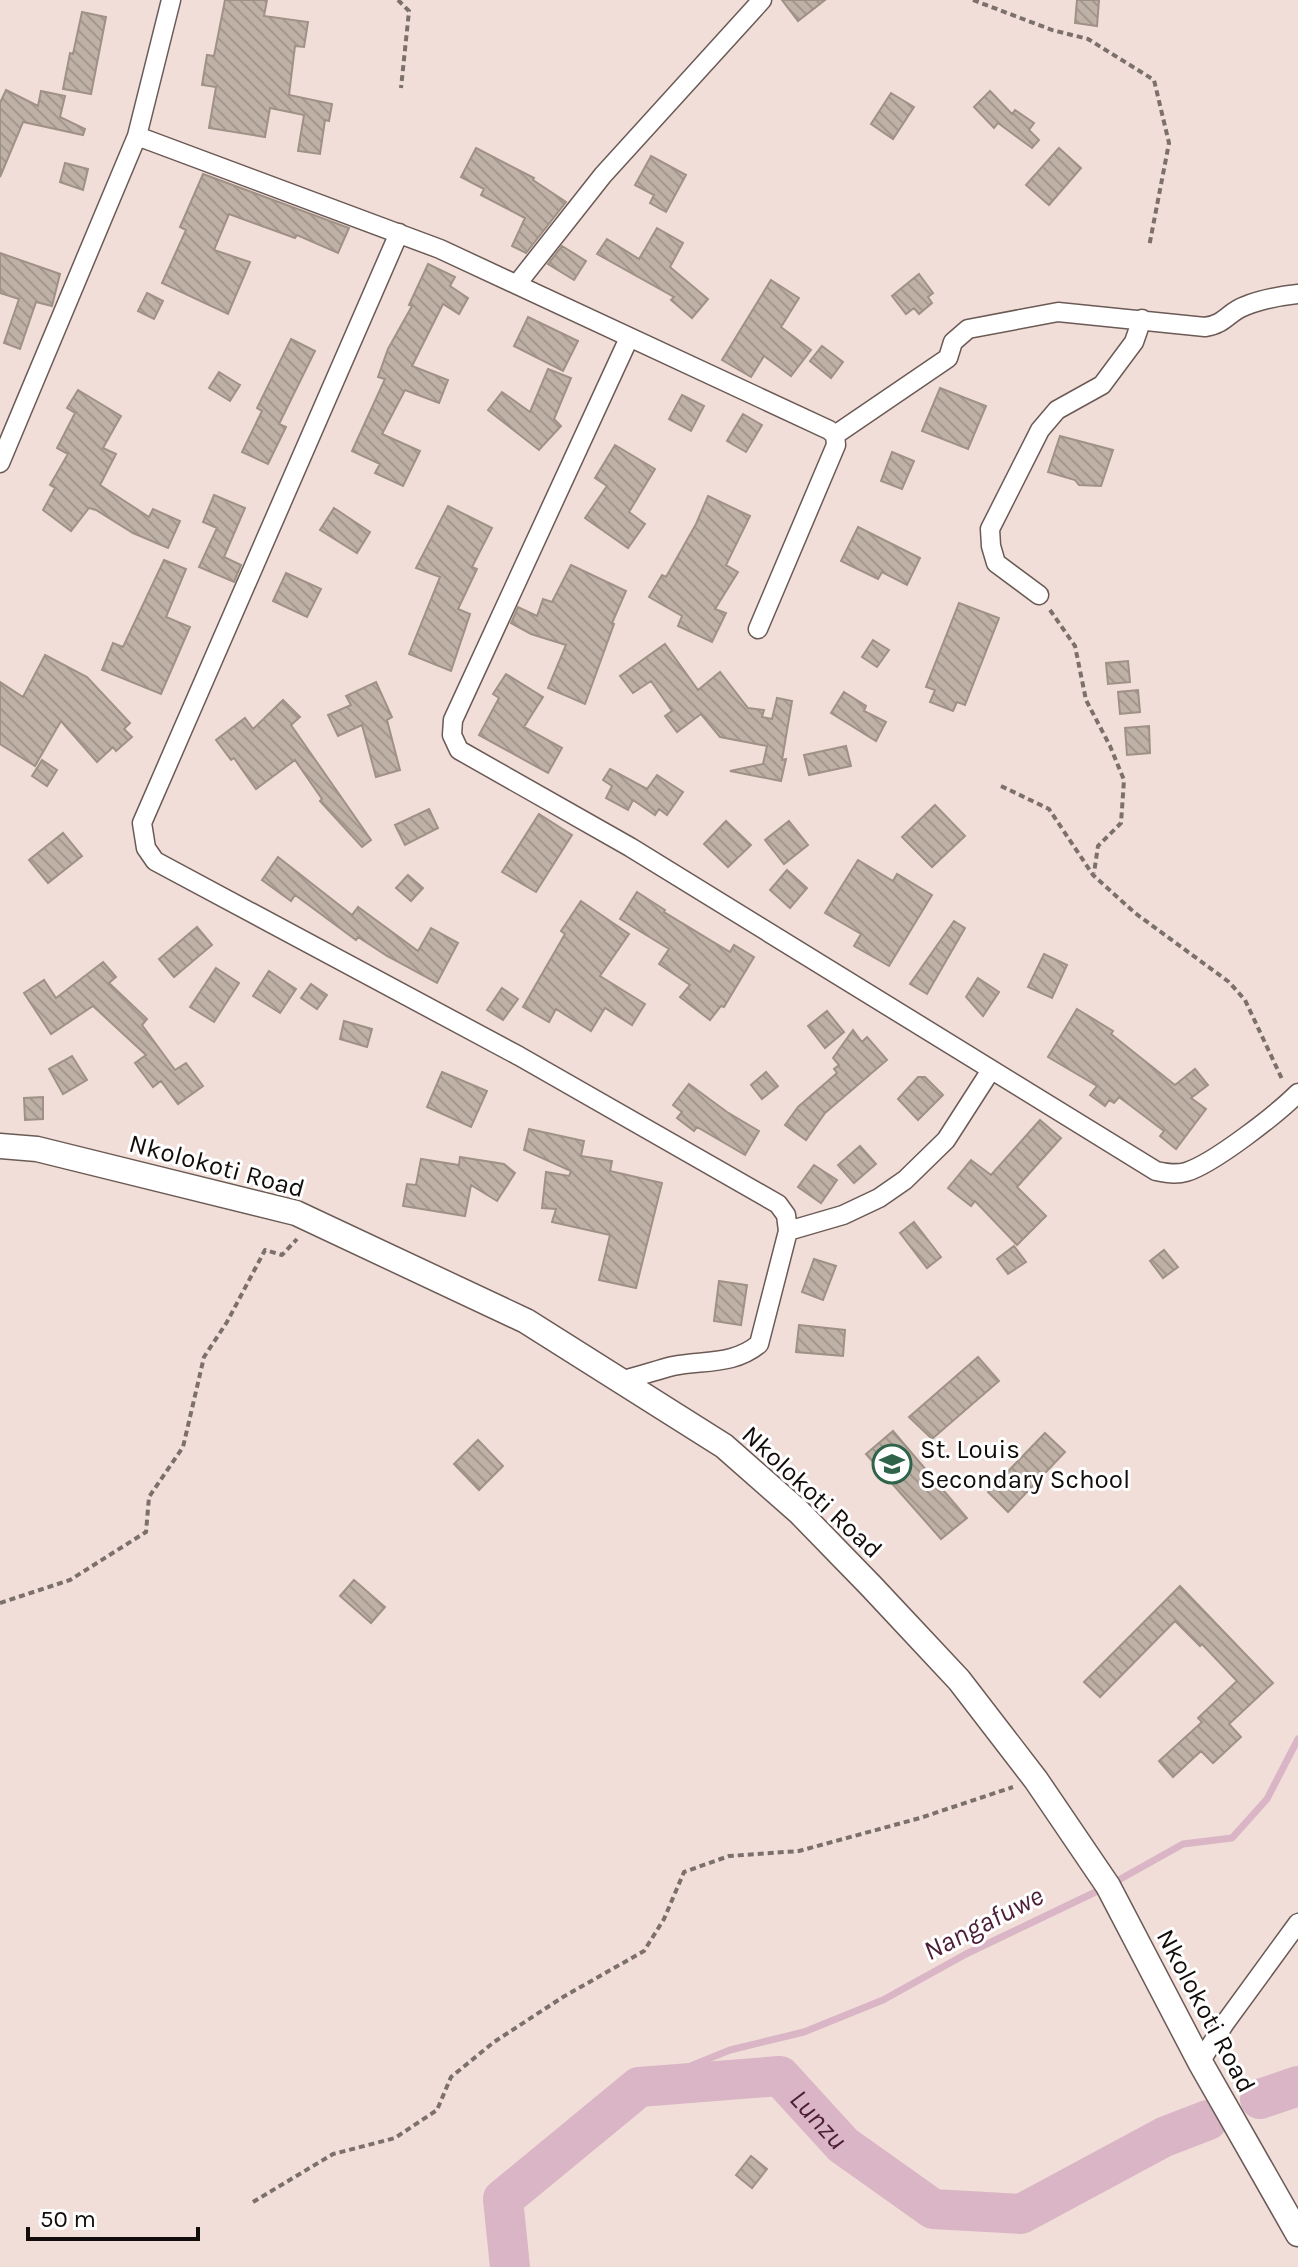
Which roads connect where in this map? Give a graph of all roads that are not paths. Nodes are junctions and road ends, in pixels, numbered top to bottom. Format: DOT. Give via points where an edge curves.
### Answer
graph roads {
  1 [pos="171,0"];
  2 [pos="762,0"];
  3 [pos="137,136"];
  4 [pos="399,233"];
  5 [pos="517,284"];
  6 [pos="1298,294"];
  7 [pos="1142,319"];
  8 [pos="629,338"];
  9 [pos="835,435"];
  10 [pos="0,463"];
  11 [pos="1039,595"];
  12 [pos="758,629"];
  13 [pos="991,1070"];
  14 [pos="1295,1096"];
  15 [pos="0,1146"];
  16 [pos="788,1231"];
  17 [pos="623,1380"];
  18 [pos="1298,1923"];
  19 [pos="1200,2062"];
  20 [pos="1298,2234"];
  1 -- 3 [label="street"];
  2 -- 5 [label="street" via="603,175"];
  3 -- 4 [label="street"];
  3 -- 10 [label="street"];
  4 -- 5 [label="street"];
  4 -- 16 [label="street" via="142,823 146,848 155,861 519,1056 778,1204"];
  5 -- 8 [label="street"];
  6 -- 7 [label="street" via="1242,307 1220,324 1205,327"];
  7 -- 9 [label="street" via="1058,312 968,329 953,342 948,358"];
  7 -- 11 [label="street" via="1134,342 1102,385 1057,410 1040,430 990,529 996,563"];
  8 -- 9 [label="street"];
  8 -- 13 [label="street" via="453,720 455,743"];
  9 -- 12 [label="street" via="836,445"];
  13 -- 14 [label="street" via="1156,1171 1170,1174 1187,1172 1229,1148"];
  13 -- 16 [label="street" via="946,1140 905,1180 843,1215"];
  15 -- 17 [label="main road, Nkolokoti Road" via="37,1149 296,1213 526,1321"];
  16 -- 17 [label="street" via="759,1344 736,1359 675,1366"];
  17 -- 19 [label="main road, Nkolokoti Road" via="724,1446 799,1512 959,1680 1108,1886"];
  18 -- 19 [label="street"];
  19 -- 20 [label="main road, Nkolokoti Road"];
}
